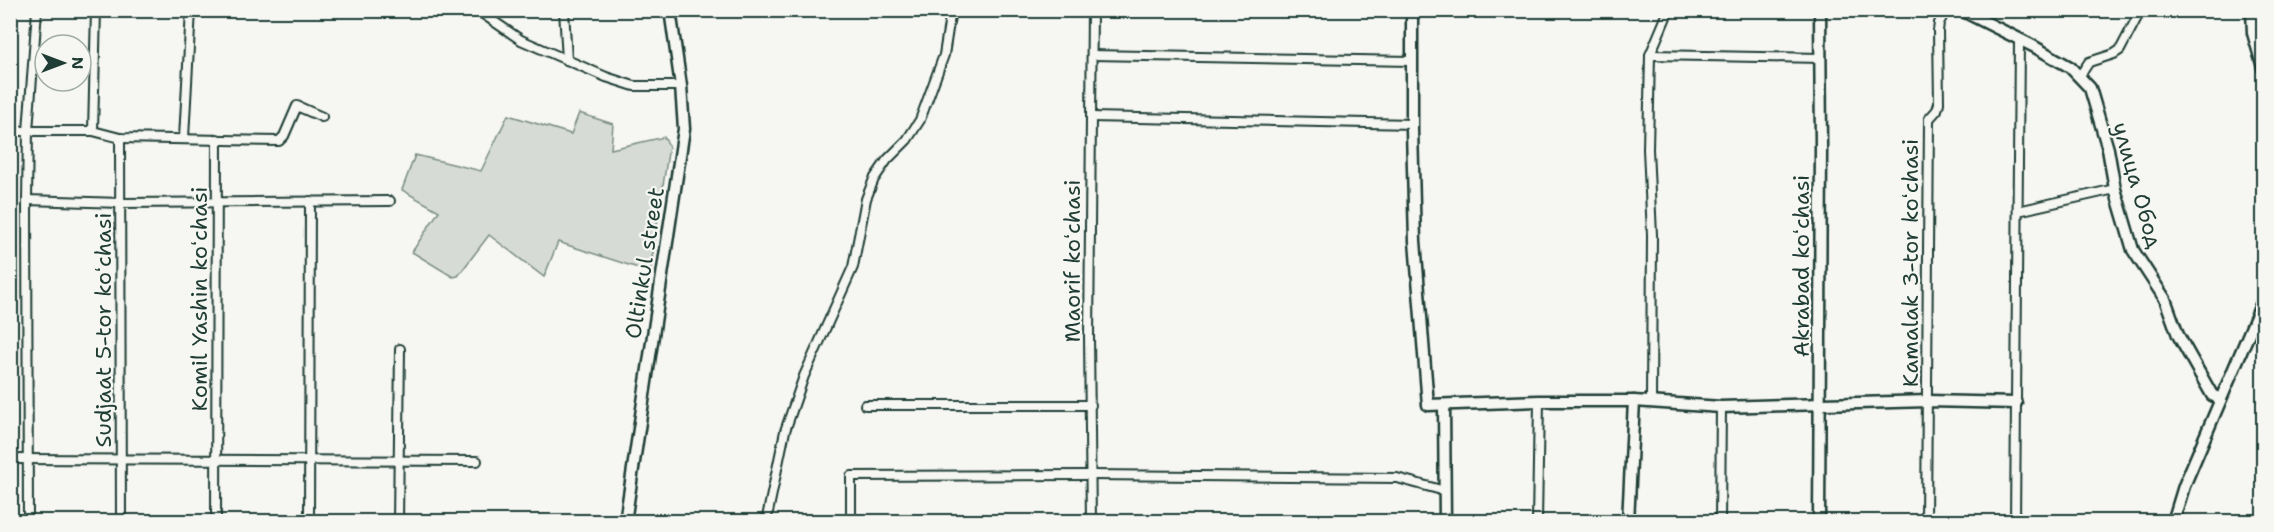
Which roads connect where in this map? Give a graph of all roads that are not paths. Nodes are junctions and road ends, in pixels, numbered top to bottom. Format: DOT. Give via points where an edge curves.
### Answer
graph roads {
  1 [pos="38,10"];
  2 [pos="96,10"];
  3 [pos="191,10"];
  4 [pos="473,10"];
  5 [pos="564,10"];
  6 [pos="670,10"];
  7 [pos="951,10"];
  8 [pos="1092,10"];
  9 [pos="1412,10"];
  10 [pos="1670,10"];
  11 [pos="1820,10"];
  12 [pos="1946,10"];
  13 [pos="1961,10"];
  14 [pos="2141,10"];
  15 [pos="2252,10"];
  16 [pos="2019,41"];
  17 [pos="1092,55"];
  18 [pos="1650,56"];
  19 [pos="1821,58"];
  20 [pos="567,60"];
  21 [pos="1412,60"];
  22 [pos="2264,71"];
  23 [pos="2079,77"];
  24 [pos="681,86"];
  25 [pos="322,117"];
  26 [pos="1091,117"];
  27 [pos="1413,124"];
  28 [pos="10,131"];
  29 [pos="28,131"];
  30 [pos="93,131"];
  31 [pos="120,138"];
  32 [pos="183,138"];
  33 [pos="217,139"];
  34 [pos="2115,189"];
  35 [pos="27,200"];
  36 [pos="310,201"];
  37 [pos="390,201"];
  38 [pos="217,202"];
  39 [pos="121,203"];
  40 [pos="2018,211"];
  41 [pos="2264,298"];
  42 [pos="400,349"];
  43 [pos="2220,399"];
  44 [pos="1539,401"];
  45 [pos="1634,401"];
  46 [pos="1928,401"];
  47 [pos="2016,402"];
  48 [pos="1651,403"];
  49 [pos="865,405"];
  50 [pos="1091,405"];
  51 [pos="1444,405"];
  52 [pos="1820,405"];
  53 [pos="1720,407"];
  54 [pos="10,459"];
  55 [pos="121,459"];
  56 [pos="28,460"];
  57 [pos="216,460"];
  58 [pos="310,460"];
  59 [pos="399,460"];
  60 [pos="477,461"];
  61 [pos="1091,476"];
  62 [pos="1445,490"];
  63 [pos="28,522"];
  64 [pos="121,522"];
  65 [pos="216,522"];
  66 [pos="309,522"];
  67 [pos="398,522"];
  68 [pos="625,522"];
  69 [pos="766,522"];
  70 [pos="851,522"];
  71 [pos="1091,522"];
  72 [pos="1445,522"];
  73 [pos="1537,522"];
  74 [pos="1628,522"];
  75 [pos="1720,522"];
  76 [pos="1819,522"];
  77 [pos="1926,522"];
  78 [pos="2015,522"];
  79 [pos="2173,522"];
  1 -- 29 [label="street"];
  2 -- 30 [label="street"];
  3 -- 32 [label="street"];
  4 -- 20 [label="street" via="521,40"];
  5 -- 20 [label="street"];
  6 -- 24 [label="street, Oltinkul street"];
  7 -- 69 [label="street" via="944,55 920,120 881,169 866,199 853,267 804,376 784,432"];
  8 -- 17 [label="street, Maorif koʻchasi"];
  9 -- 21 [label="street"];
  10 -- 18 [label="street"];
  11 -- 19 [label="street, Akrabad koʻchasi"];
  12 -- 46 [label="street, Kamalak 3-tor koʻchasi" via="1938,31 1939,103 1929,119"];
  13 -- 16 [label="street, улица Обод"];
  14 -- 23 [label="street" via="2120,50 2089,62"];
  15 -- 22 [label="street" via="2253,33"];
  16 -- 23 [label="street, улица Обод" via="2070,67"];
  16 -- 40 [label="street"];
  17 -- 21 [label="street"];
  17 -- 26 [label="street, Maorif koʻchasi"];
  18 -- 19 [label="street"];
  18 -- 48 [label="street"];
  19 -- 52 [label="street, Akrabad koʻchasi"];
  20 -- 24 [label="street" via="634,86"];
  21 -- 27 [label="street"];
  23 -- 34 [label="street, улица Обод" via="2090,88"];
  24 -- 68 [label="street, Oltinkul street" via="684,129"];
  25 -- 33 [label="street" via="297,106 285,136 279,141"];
  26 -- 27 [label="street"];
  26 -- 50 [label="street, Maorif koʻchasi"];
  27 -- 51 [label="street" via="1415,242 1428,405"];
  28 -- 29 [label="street"];
  29 -- 30 [label="street"];
  29 -- 35 [label="street"];
  30 -- 31 [label="street"];
  31 -- 32 [label="street"];
  31 -- 39 [label="street, Sudjaat 5-tor koʻchasi"];
  32 -- 33 [label="street"];
  33 -- 38 [label="street, Komil Yashin koʻchasi"];
  34 -- 40 [label="street"];
  34 -- 43 [label="street, улица Обод" via="2133,250 2165,299 2178,335 2212,395"];
  35 -- 39 [label="street"];
  35 -- 56 [label="street"];
  36 -- 37 [label="street"];
  36 -- 38 [label="street"];
  36 -- 58 [label="street"];
  38 -- 39 [label="street"];
  38 -- 57 [label="street, Komil Yashin koʻchasi"];
  39 -- 55 [label="street, Sudjaat 5-tor koʻchasi"];
  40 -- 47 [label="street"];
  41 -- 43 [label="street"];
  42 -- 59 [label="street"];
  43 -- 79 [label="street"];
  44 -- 45 [label="street"];
  44 -- 51 [label="street"];
  44 -- 73 [label="street"];
  45 -- 48 [label="street"];
  45 -- 74 [label="street"];
  46 -- 47 [label="street"];
  46 -- 52 [label="street"];
  46 -- 77 [label="street, Kamalak 3-tor koʻchasi"];
  47 -- 78 [label="street"];
  48 -- 53 [label="street"];
  49 -- 50 [label="street"];
  50 -- 61 [label="street, Maorif koʻchasi"];
  51 -- 62 [label="street"];
  52 -- 53 [label="street"];
  52 -- 76 [label="street, Akrabad koʻchasi"];
  53 -- 75 [label="street"];
  54 -- 56 [label="street"];
  55 -- 56 [label="street"];
  55 -- 57 [label="street"];
  55 -- 64 [label="street, Sudjaat 5-tor koʻchasi"];
  56 -- 63 [label="street"];
  57 -- 58 [label="street"];
  57 -- 65 [label="street, Komil Yashin koʻchasi"];
  58 -- 59 [label="street"];
  58 -- 66 [label="street"];
  59 -- 60 [label="street"];
  59 -- 67 [label="street"];
  61 -- 62 [label="street" via="1398,478"];
  61 -- 70 [label="street" via="851,476"];
  61 -- 71 [label="street, Maorif koʻchasi"];
  62 -- 72 [label="street"];
}
